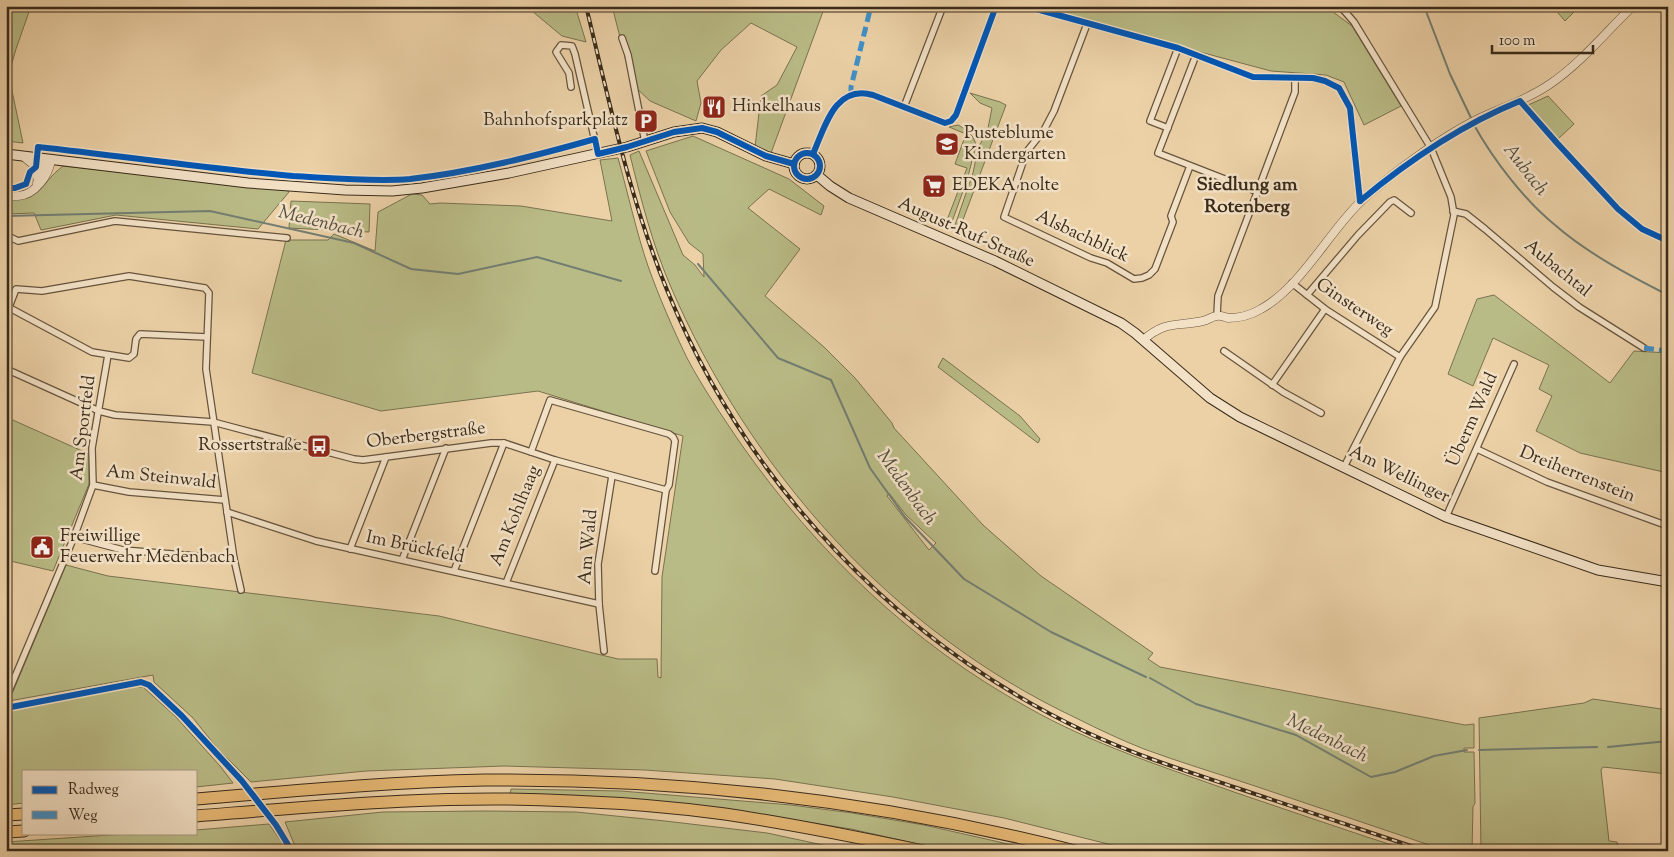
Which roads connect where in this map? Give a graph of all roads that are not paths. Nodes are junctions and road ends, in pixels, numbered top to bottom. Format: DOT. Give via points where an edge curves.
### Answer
graph roads {
  1 [pos="942,6"];
  2 [pos="996,6"];
  3 [pos="1025,6"];
  4 [pos="1340,6"];
  5 [pos="1633,6"];
  6 [pos="1087,24"];
  7 [pos="622,38"];
  8 [pos="1178,48"];
  9 [pos="1196,55"];
  10 [pos="1295,78"];
  11 [pos="571,86"];
  12 [pos="904,107"];
  13 [pos="1168,128"];
  14 [pos="645,142"];
  15 [pos="1431,148"];
  16 [pos="6,154"];
  17 [pos="598,154"];
  18 [pos="813,154"];
  19 [pos="24,157"];
  20 [pos="52,160"];
  21 [pos="794,164"];
  22 [pos="1190,166"];
  23 [pos="816,175"];
  24 [pos="35,186"];
  25 [pos="1258,192"];
  26 [pos="6,195"];
  27 [pos="1360,201"];
  28 [pos="1454,211"];
  29 [pos="1411,213"];
  30 [pos="6,234"];
  31 [pos="287,238"];
  32 [pos="1292,283"];
  33 [pos="1307,295"];
  34 [pos="7,307"];
  35 [pos="1325,309"];
  36 [pos="1217,316"];
  37 [pos="207,337"];
  38 [pos="1143,340"];
  39 [pos="1644,348"];
  40 [pos="1224,351"];
  41 [pos="108,355"];
  42 [pos="1400,357"];
  43 [pos="1514,364"];
  44 [pos="6,369"];
  45 [pos="1272,385"];
  46 [pos="99,412"];
  47 [pos="1320,413"];
  48 [pos="213,422"];
  49 [pos="504,443"];
  50 [pos="446,448"];
  51 [pos="1476,449"];
  52 [pos="532,452"];
  53 [pos="386,457"];
  54 [pos="555,460"];
  55 [pos="1344,467"];
  56 [pos="612,476"];
  57 [pos="93,485"];
  58 [pos="666,490"];
  59 [pos="225,500"];
  60 [pos="227,512"];
  61 [pos="1446,516"];
  62 [pos="1668,526"];
  63 [pos="74,537"];
  64 [pos="350,549"];
  65 [pos="234,559"];
  66 [pos="402,560"];
  67 [pos="454,571"];
  68 [pos="655,571"];
  69 [pos="1668,582"];
  70 [pos="506,583"];
  71 [pos="241,590"];
  72 [pos="600,604"];
  73 [pos="604,651"];
  74 [pos="6,698"];
  75 [pos="198,799"];
  76 [pos="22,814"];
  77 [pos="6,815"];
  78 [pos="198,816"];
  79 [pos="22,831"];
  80 [pos="6,832"];
  81 [pos="923,851"];
  82 [pos="1075,851"];
  1 -- 12 [label="street"];
  2 -- 12 [label="street" via="954,118 945,123"];
  3 -- 6 [label="street"];
  4 -- 15 [label="street" via="1354,22"];
  5 -- 15 [label="street" via="1552,83 1474,121"];
  6 -- 8 [label="street"];
  6 -- 22 [label="street, Alsbachblick" via="1054,111 1023,162 1004,217 1107,263 1134,279 1142,278 1155,269"];
  7 -- 14 [label="street"];
  8 -- 9 [label="street"];
  8 -- 13 [label="street" via="1150,121"];
  9 -- 10 [label="street" via="1253,77"];
  9 -- 13 [label="street"];
  10 -- 25 [label="street" via="1295,92"];
  10 -- 27 [label="street" via="1325,81 1339,88 1345,97 1350,108"];
  11 -- 17 [label="street" via="569,73 554,55 561,46 572,46 575,54"];
  12 -- 18 [label="street" via="867,93 846,97 833,110"];
  13 -- 22 [label="street" via="1158,154"];
  14 -- 17 [label="main road"];
  14 -- 21 [label="main road" via="674,132 702,128 766,156"];
  15 -- 27 [label="street"];
  15 -- 28 [label="street"];
  16 -- 19 [label="main road"];
  17 -- 20 [label="main road" via="422,188 368,191 248,183"];
  18 -- 21 [label="main road" via="801,154"];
  18 -- 23 [label="main road" via="820,163"];
  19 -- 20 [label="main road"];
  19 -- 24 [label="street" via="36,167"];
  20 -- 24 [label="street" via="42,165"];
  21 -- 23 [label="main road" via="801,178"];
  22 -- 25 [label="street"];
  23 -- 38 [label="main road, August-Ruf-Straße" via="849,198 995,261 1121,323"];
  24 -- 26 [label="street" via="29,193"];
  25 -- 36 [label="street" via="1219,294"];
  27 -- 32 [label="street"];
  28 -- 39 [label="street, Aubachtal" via="1466,214 1486,229 1579,307"];
  28 -- 42 [label="street" via="1435,307"];
  29 -- 33 [label="street" via="1394,200 1390,202"];
  30 -- 31 [label="street" via="18,241 115,221"];
  32 -- 33 [label="street, Ginsterweg"];
  32 -- 36 [label="street" via="1272,302 1248,315 1237,318"];
  33 -- 35 [label="street, Ginsterweg"];
  34 -- 37 [label="street" via="16,289 42,291 129,276 205,288 209,293"];
  34 -- 41 [label="street" via="92,352"];
  35 -- 42 [label="street, Ginsterweg"];
  35 -- 45 [label="street"];
  36 -- 38 [label="street" via="1161,328"];
  37 -- 41 [label="street" via="140,334 134,354 129,358"];
  37 -- 48 [label="street" via="206,369"];
  38 -- 55 [label="main road, Am Wellinger" via="1210,398 1240,417"];
  40 -- 45 [label="street"];
  41 -- 46 [label="street, Am Sportfeld"];
  42 -- 55 [label="street"];
  43 -- 51 [label="street, Überm Wald"];
  44 -- 46 [label="street, Oberbergstraße"];
  45 -- 47 [label="street"];
  46 -- 48 [label="street, Oberbergstraße"];
  46 -- 57 [label="street, Am Sportfeld" via="92,448"];
  48 -- 53 [label="street, Oberbergstraße" via="354,459"];
  48 -- 59 [label="street"];
  49 -- 50 [label="street, Oberbergstraße"];
  49 -- 52 [label="street, Oberbergstraße"];
  49 -- 67 [label="street"];
  50 -- 53 [label="street, Oberbergstraße"];
  50 -- 66 [label="street"];
  51 -- 61 [label="street, Überm Wald"];
  51 -- 62 [label="street, Dreiherrenstein" via="1547,482"];
  52 -- 54 [label="street, Oberbergstraße"];
  52 -- 58 [label="street" via="550,400 570,405 673,437 675,441"];
  53 -- 64 [label="street"];
  54 -- 56 [label="street, Oberbergstraße"];
  54 -- 70 [label="street, Am Kohlhaag"];
  55 -- 61 [label="main road, Am Wellinger"];
  56 -- 58 [label="street, Oberbergstraße"];
  56 -- 72 [label="street, Am Wald" via="598,564"];
  57 -- 59 [label="street, Am Steinwald" via="128,492"];
  57 -- 63 [label="street, Am Sportfeld"];
  58 -- 68 [label="street"];
  59 -- 60 [label="street"];
  60 -- 64 [label="street, Im Brückfeld"];
  60 -- 65 [label="street"];
  61 -- 69 [label="main road, Am Wellinger" via="1598,570"];
  63 -- 65 [label="street" via="123,550"];
  63 -- 74 [label="street, Am Sportfeld"];
  64 -- 66 [label="street, Im Brückfeld"];
  65 -- 71 [label="street"];
  66 -- 67 [label="street, Im Brückfeld"];
  67 -- 70 [label="street, Im Brückfeld"];
  70 -- 72 [label="street, Im Brückfeld"];
  72 -- 73 [label="street, Am Wald"];
  75 -- 82 [label="highway" via="486,780 622,783 727,790 845,805 925,818"];
  76 -- 77 [label="highway"];
  78 -- 81 [label="highway" via="408,800 569,800 723,814"];
  79 -- 80 [label="highway"];
}
